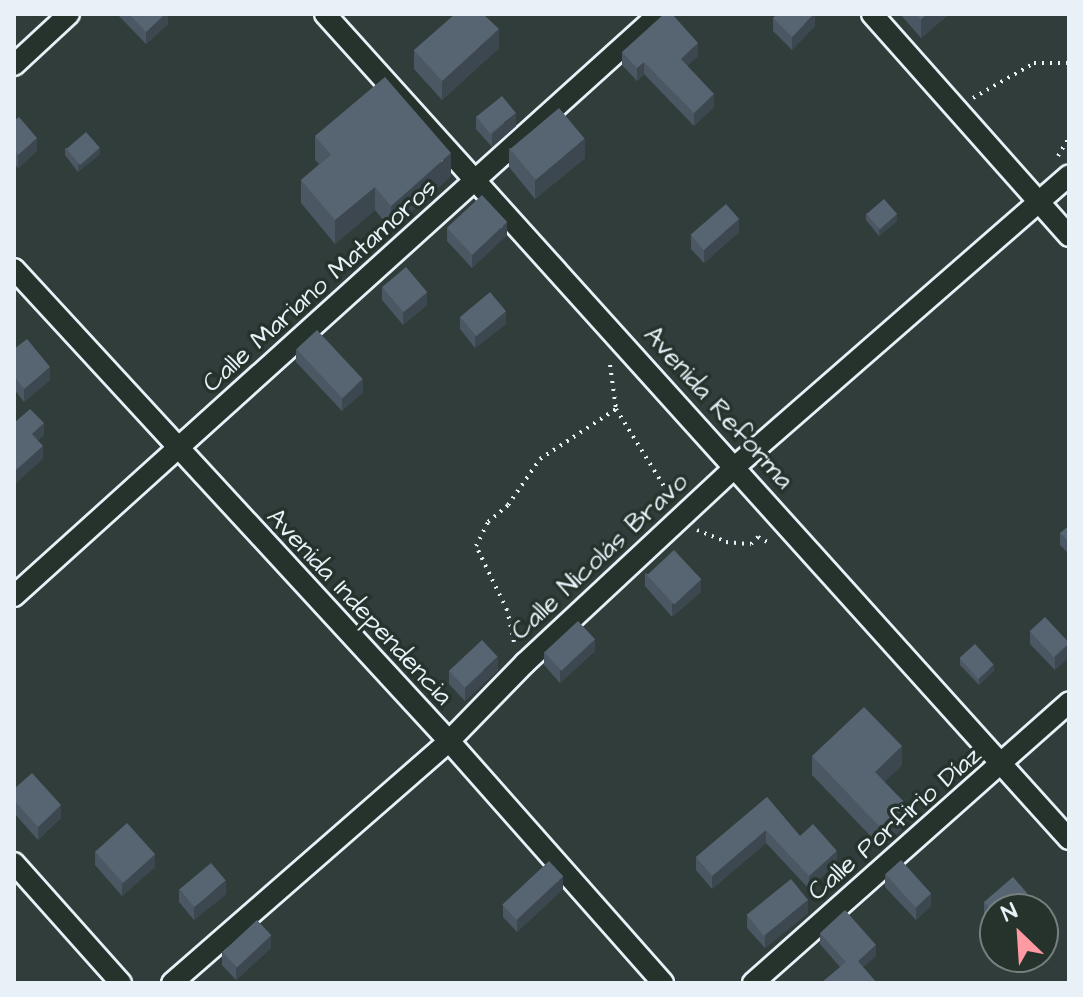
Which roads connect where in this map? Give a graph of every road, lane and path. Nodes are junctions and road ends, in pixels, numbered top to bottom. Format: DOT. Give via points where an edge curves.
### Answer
graph roads {
  1 [pos="69,14"];
  2 [pos="325,14"];
  3 [pos="659,14"];
  4 [pos="872,14"];
  5 [pos="1069,63"];
  6 [pos="14,65"];
  7 [pos="955,108"];
  8 [pos="1069,176"];
  9 [pos="477,177"];
  10 [pos="1040,204"];
  11 [pos="1069,236"];
  12 [pos="14,269"];
  13 [pos="609,362"];
  14 [pos="616,409"];
  15 [pos="179,450"];
  16 [pos="736,466"];
  17 [pos="682,516"];
  18 [pos="782,548"];
  19 [pos="14,596"];
  20 [pos="525,663"];
  21 [pos="1069,702"];
  22 [pos="449,741"];
  23 [pos="1002,764"];
  24 [pos="1069,839"];
  25 [pos="14,863"];
  26 [pos="121,983"];
  27 [pos="172,983"];
  28 [pos="663,983"];
  29 [pos="753,983"];
  1 -- 6 [label="street"];
  2 -- 9 [label="street, Avenida Reforma"];
  3 -- 9 [label="street, Calle Mariano Matamoros"];
  4 -- 7 [label="street"];
  5 -- 7 [label="path" via="1034,63"];
  7 -- 10 [label="street"];
  8 -- 10 [label="street, Calle Nicolás Bravo"];
  9 -- 15 [label="street, Calle Mariano Matamoros"];
  9 -- 16 [label="street, Avenida Reforma"];
  10 -- 11 [label="street"];
  10 -- 16 [label="street, Calle Nicolás Bravo"];
  12 -- 15 [label="street, Avenida Independencia"];
  13 -- 14 [label="path"];
  14 -- 17 [label="path"];
  14 -- 20 [label="path" via="587,423 540,459 508,505 488,522 476,546"];
  15 -- 19 [label="street, Calle Mariano Matamoros"];
  15 -- 22 [label="street, Avenida Independencia"];
  16 -- 17 [label="street, Calle Nicolás Bravo"];
  16 -- 23 [label="street, Avenida Reforma"];
  17 -- 18 [label="path" via="704,537 751,544 758,537"];
  17 -- 20 [label="street, Calle Nicolás Bravo"];
  20 -- 22 [label="street, Calle Nicolás Bravo"];
  21 -- 23 [label="street, Calle Porfirio Díaz"];
  22 -- 27 [label="street, Calle Nicolás Bravo"];
  22 -- 28 [label="street, Avenida Independencia"];
  23 -- 24 [label="street, Avenida Reforma"];
  23 -- 29 [label="street, Calle Porfirio Díaz"];
  25 -- 26 [label="street"];
}
